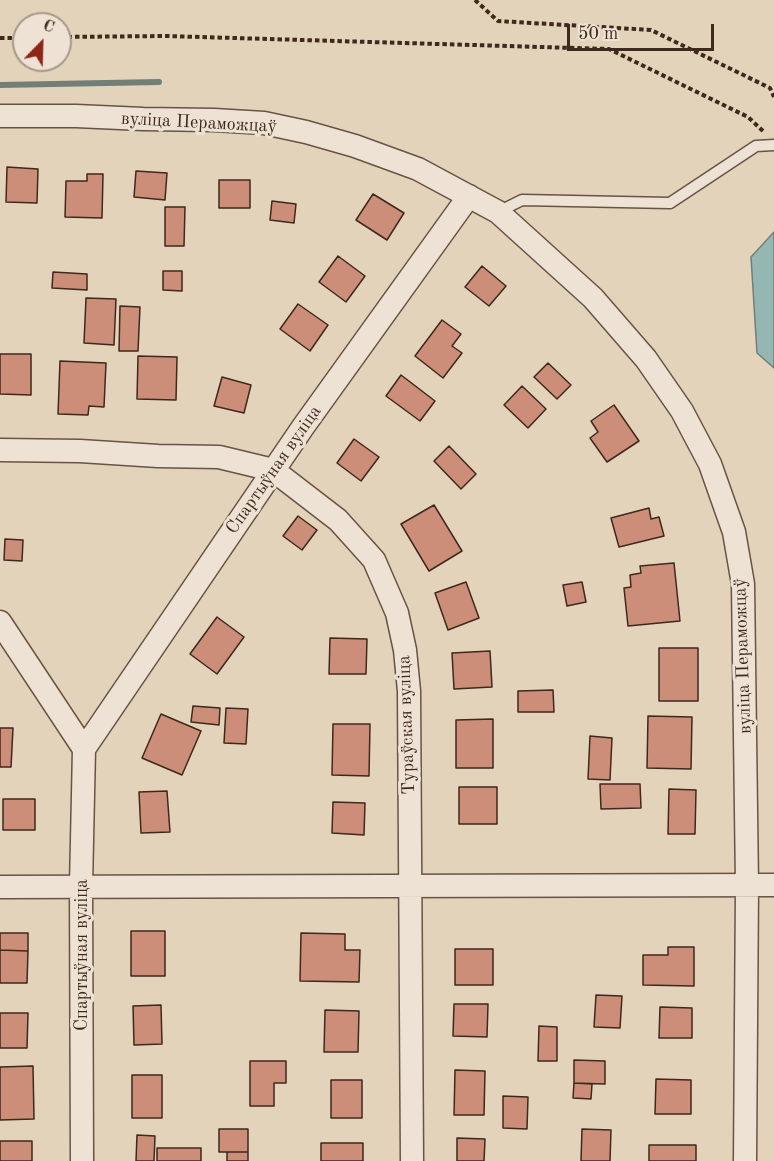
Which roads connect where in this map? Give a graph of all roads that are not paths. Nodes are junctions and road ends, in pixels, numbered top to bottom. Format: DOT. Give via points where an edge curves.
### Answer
graph roads {
  1 [pos="0,116"];
  2 [pos="774,145"];
  3 [pos="469,196"];
  4 [pos="498,212"];
  5 [pos="0,450"];
  6 [pos="273,470"];
  7 [pos="0,622"];
  8 [pos="84,748"];
  9 [pos="774,885"];
  10 [pos="81,886"];
  11 [pos="747,886"];
  12 [pos="0,887"];
  13 [pos="409,887"];
  14 [pos="82,1161"];
  15 [pos="412,1161"];
  16 [pos="745,1161"];
  1 -- 3 [label="street, вуліца Пераможцаў" via="264,123 355,146 418,169"];
  2 -- 4 [label="lane" via="756,146 670,203 522,200"];
  3 -- 4 [label="street, вуліца Пераможцаў"];
  3 -- 6 [label="street, Спартыўная вуліца"];
  4 -- 11 [label="street, вуліца Пераможцаў" via="593,298 646,359 682,411 710,464 734,532 743,584"];
  5 -- 6 [label="street, Тураўская вуліца" via="219,458"];
  6 -- 8 [label="street, Спартыўная вуліца"];
  6 -- 13 [label="street, Тураўская вуліца" via="338,520 374,560 397,613 409,691"];
  7 -- 8 [label="street"];
  8 -- 10 [label="street, Спартыўная вуліца"];
  9 -- 11 [label="street"];
  10 -- 12 [label="street"];
  10 -- 13 [label="street"];
  10 -- 14 [label="street, Спартыўная вуліца"];
  11 -- 13 [label="street"];
  11 -- 16 [label="street, вуліца Пераможцаў"];
  13 -- 15 [label="street, Тураўская вуліца"];
}
